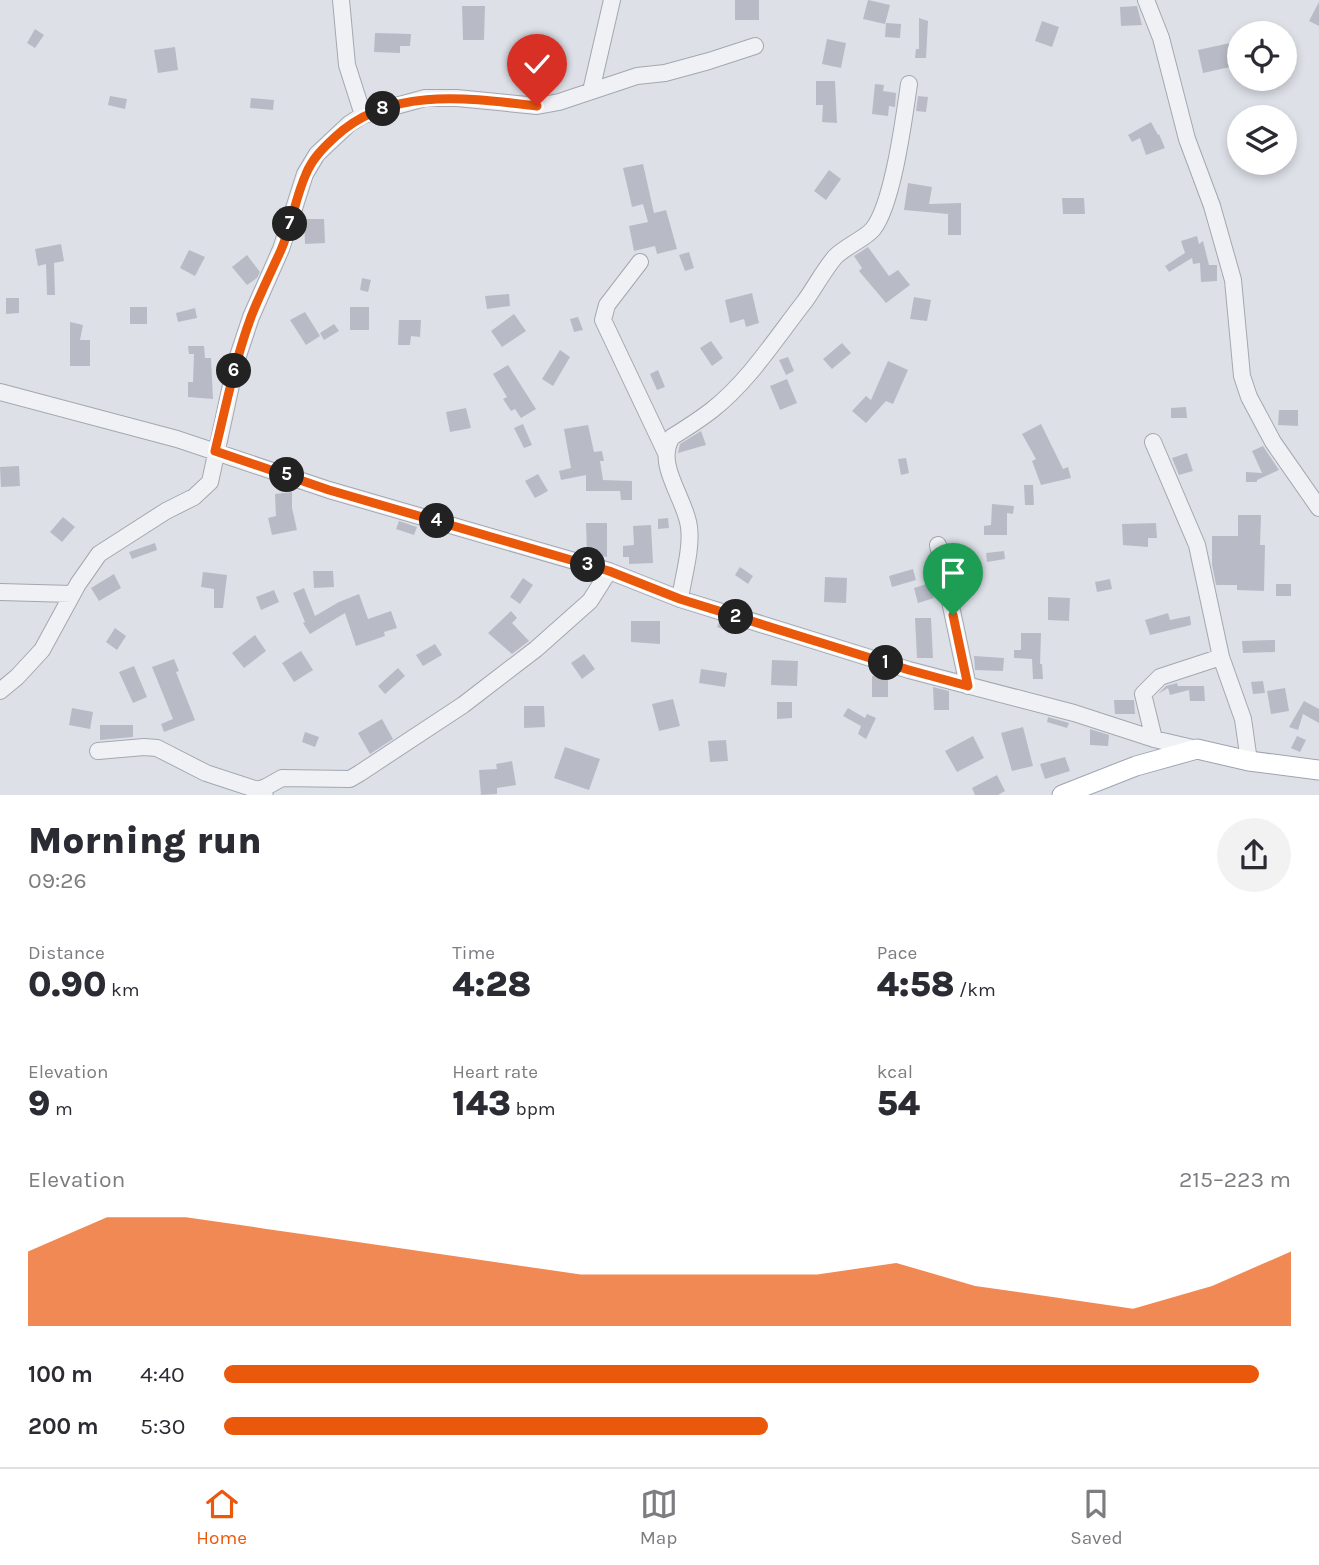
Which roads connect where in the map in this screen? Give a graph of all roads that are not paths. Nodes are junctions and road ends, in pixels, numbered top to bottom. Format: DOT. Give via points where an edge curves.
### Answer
graph roads {
  1 [pos="341,0"];
  2 [pos="612,0"];
  3 [pos="1146,0"];
  4 [pos="755,46"];
  5 [pos="909,84"];
  6 [pos="591,90"];
  7 [pos="363,115"];
  8 [pos="640,261"];
  9 [pos="0,391"];
  10 [pos="1153,442"];
  11 [pos="215,451"];
  12 [pos="666,453"];
  13 [pos="1319,508"];
  14 [pos="938,545"];
  15 [pos="609,571"];
  16 [pos="0,592"];
  17 [pos="72,594"];
  18 [pos="680,599"];
  19 [pos="1221,657"];
  20 [pos="968,686"];
  21 [pos="0,691"];
  22 [pos="1154,739"];
  23 [pos="1196,749"];
  24 [pos="98,751"];
  25 [pos="1249,761"];
  26 [pos="1319,770"];
  27 [pos="265,791"];
  28 [pos="1062,795"];
  1 -- 7 [label="street" via="347,65"];
  2 -- 6 [label="street"];
  3 -- 13 [label="street" via="1233,280 1248,397"];
  4 -- 6 [label="street"];
  5 -- 12 [label="street" via="900,144 883,210 873,230 835,258 738,385 672,437"];
  6 -- 7 [label="street" via="537,106 425,98"];
  7 -- 11 [label="street" via="317,154 305,174 236,362"];
  8 -- 12 [label="street" via="607,305 603,320"];
  9 -- 11 [label="street"];
  10 -- 19 [label="street" via="1197,545"];
  11 -- 15 [label="street" via="329,490"];
  11 -- 17 [label="street" via="210,482 194,497 99,554"];
  12 -- 18 [label="street" via="689,527"];
  14 -- 20 [label="street"];
  15 -- 18 [label="street"];
  15 -- 27 [label="street" via="590,601 545,642 463,705 350,779 282,778"];
  16 -- 17 [label="street"];
  17 -- 21 [label="street" via="42,650"];
  18 -- 20 [label="street"];
  19 -- 22 [label="street" via="1160,677 1143,694"];
  19 -- 25 [label="street" via="1243,719"];
  20 -- 22 [label="street"];
  22 -- 23 [label="street"];
  23 -- 25 [label="main road"];
  23 -- 28 [label="main road"];
  24 -- 27 [label="street" via="157,748"];
  25 -- 26 [label="main road"];
}
